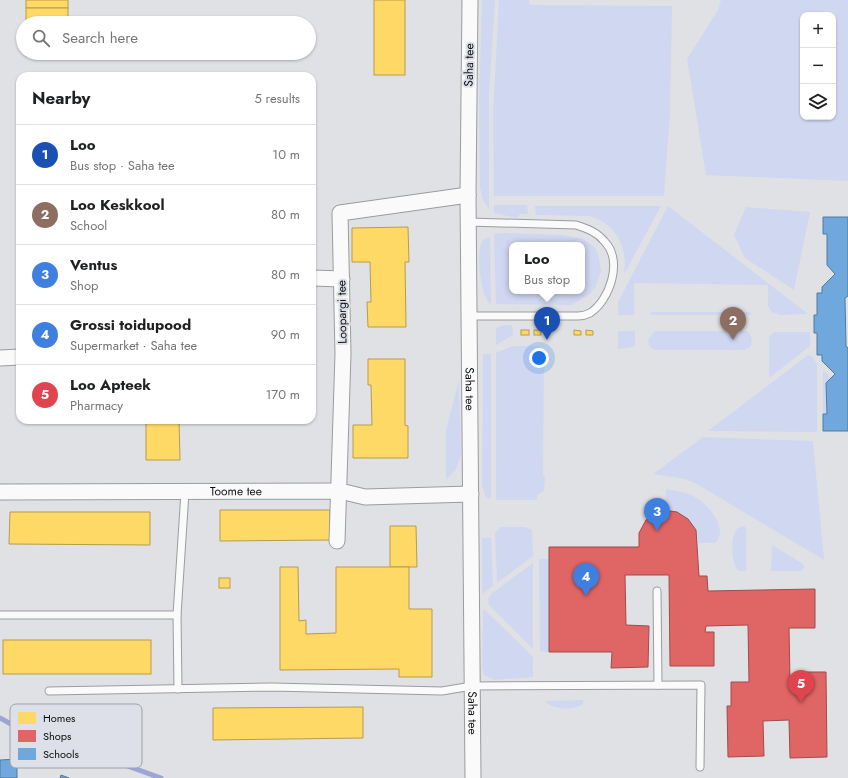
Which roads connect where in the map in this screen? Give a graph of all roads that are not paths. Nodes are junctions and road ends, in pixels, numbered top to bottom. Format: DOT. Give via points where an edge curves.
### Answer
graph roads {
  1 [pos="470,0"];
  2 [pos="468,195"];
  3 [pos="468,222"];
  4 [pos="316,278"];
  5 [pos="342,279"];
  6 [pos="469,316"];
  7 [pos="16,357"];
  8 [pos="0,358"];
  9 [pos="340,491"];
  10 [pos="0,492"];
  11 [pos="186,492"];
  12 [pos="471,494"];
  13 [pos="337,541"];
  14 [pos="657,592"];
  15 [pos="177,614"];
  16 [pos="0,615"];
  17 [pos="472,686"];
  18 [pos="658,686"];
  19 [pos="178,689"];
  20 [pos="49,691"];
  21 [pos="700,767"];
  22 [pos="473,778"];
  1 -- 2 [label="street, Saha tee"];
  2 -- 3 [label="street, Saha tee"];
  2 -- 5 [label="street, Loopargi tee" via="340,213"];
  3 -- 6 [label="street, Saha tee"];
  3 -- 6 [label="lane" via="576,225 592,230 606,242 612,256 613,270 611,283 604,297 588,314"];
  4 -- 5 [label="street"];
  5 -- 9 [label="street, Loopargi tee"];
  6 -- 12 [label="street, Saha tee"];
  7 -- 8 [label="street"];
  9 -- 11 [label="street, Toome tee"];
  9 -- 12 [label="street, Toome tee" via="365,497"];
  9 -- 13 [label="street, Loopargi tee"];
  10 -- 11 [label="street, Toome tee"];
  11 -- 15 [label="lane"];
  12 -- 17 [label="street, Saha tee"];
  14 -- 18 [label="lane"];
  15 -- 16 [label="lane"];
  15 -- 19 [label="lane"];
  17 -- 18 [label="lane"];
  17 -- 19 [label="lane" via="442,691 272,687"];
  17 -- 22 [label="street, Saha tee"];
  18 -- 21 [label="lane" via="701,685"];
  19 -- 20 [label="lane"];
}
